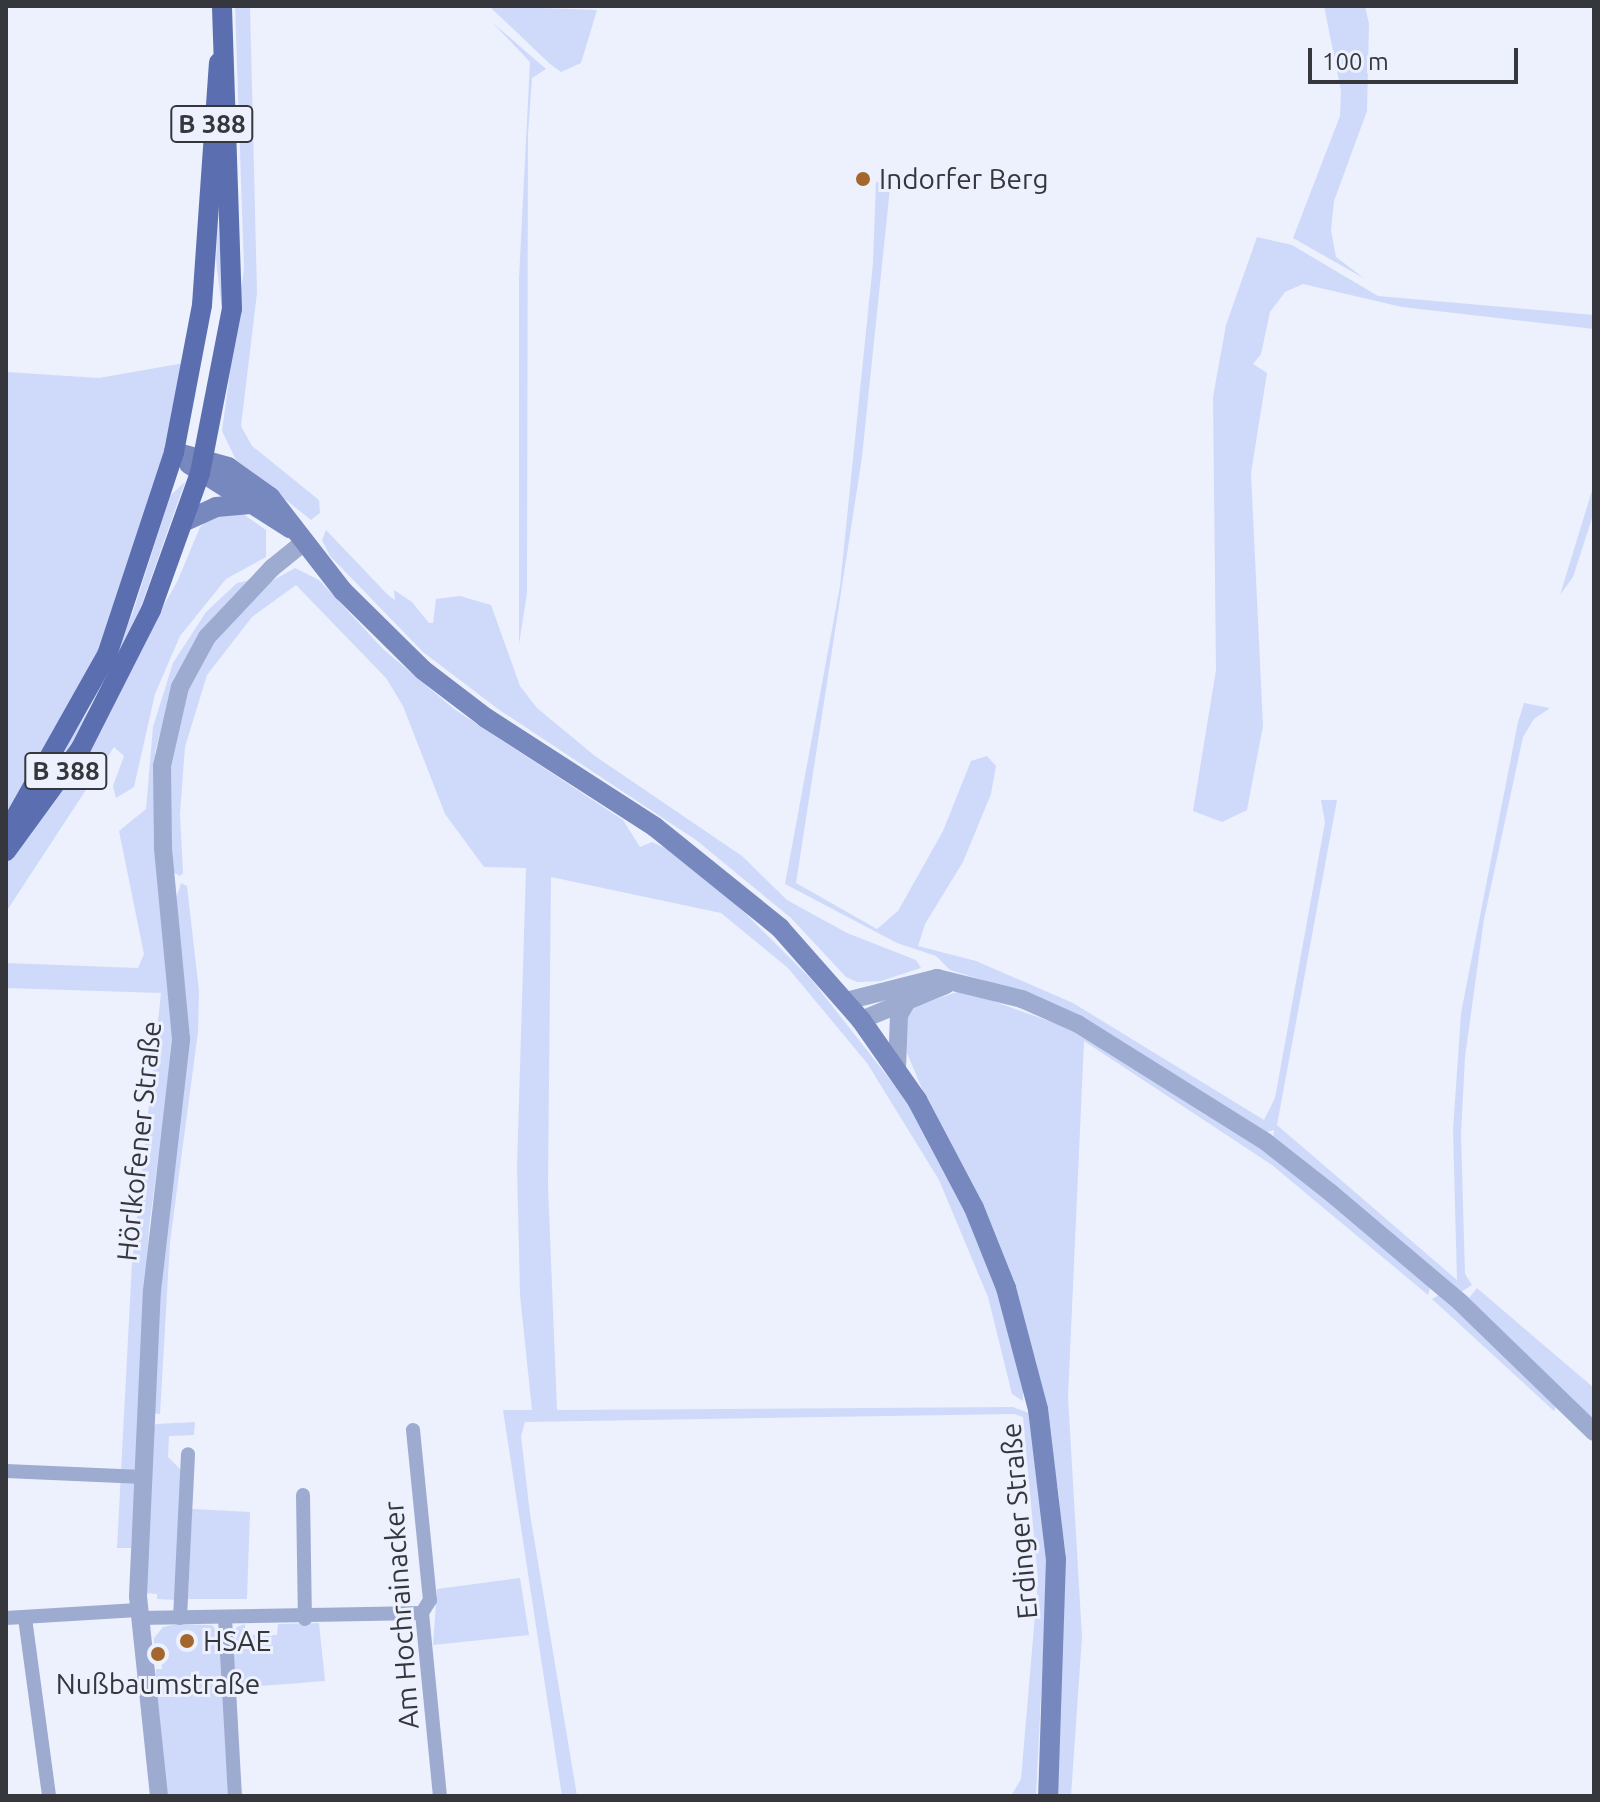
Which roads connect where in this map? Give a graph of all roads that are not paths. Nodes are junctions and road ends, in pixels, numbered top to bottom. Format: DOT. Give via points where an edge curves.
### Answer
graph roads {
  1 [pos="222,6"];
  2 [pos="222,47"];
  3 [pos="174,452"];
  4 [pos="202,465"];
  5 [pos="248,504"];
  6 [pos="185,521"];
  7 [pos="300,537"];
  8 [pos="6,834"];
  9 [pos="6,851"];
  10 [pos="964,981"];
  11 [pos="909,998"];
  12 [pos="846,1001"];
  13 [pos="861,1020"];
  14 [pos="897,1069"];
  15 [pos="413,1430"];
  16 [pos="1594,1432"];
  17 [pos="188,1454"];
  18 [pos="6,1471"];
  19 [pos="143,1477"];
  20 [pos="303,1495"];
  21 [pos="422,1613"];
  22 [pos="138,1614"];
  23 [pos="6,1618"];
  24 [pos="25,1618"];
  25 [pos="180,1618"];
  26 [pos="225,1618"];
  27 [pos="305,1619"];
  28 [pos="49,1796"];
  29 [pos="159,1796"];
  30 [pos="235,1796"];
  31 [pos="440,1796"];
  32 [pos="1048,1796"];
  1 -- 2 [label="main road, B 388"];
  2 -- 3 [label="main road, B 388" via="211,126 202,305"];
  2 -- 4 [label="main road, B 388" via="229,90 232,309"];
  3 -- 4 [label="main road"];
  3 -- 8 [label="main road, B 388" via="107,655"];
  4 -- 5 [label="main road"];
  4 -- 6 [label="main road, B 388"];
  4 -- 7 [label="main road, Erdinger Straße" via="228,467 264,492"];
  5 -- 6 [label="main road" via="216,507"];
  5 -- 7 [label="main road"];
  6 -- 9 [label="main road, B 388" via="151,610 81,748"];
  7 -- 12 [label="main road, Erdinger Straße" via="343,591 423,670 718,875 780,928"];
  7 -- 19 [label="street, Hörlkofener Straße" via="207,637 180,687 165,739 163,847 181,1039 152,1291"];
  10 -- 11 [label="street"];
  10 -- 12 [label="street" via="904,983"];
  10 -- 16 [label="street" via="1078,1024 1266,1142 1461,1303"];
  11 -- 13 [label="street"];
  11 -- 14 [label="street" via="899,1015"];
  12 -- 13 [label="main road, Erdinger Straße"];
  13 -- 14 [label="main road, Erdinger Straße"];
  14 -- 32 [label="main road, Erdinger Straße" via="974,1208 1006,1288 1038,1409 1056,1572"];
  15 -- 21 [label="street, Am Hochrainacker" via="430,1600"];
  17 -- 25 [label="street"];
  18 -- 19 [label="street"];
  19 -- 22 [label="street, Hörlkofener Straße"];
  20 -- 27 [label="street"];
  21 -- 27 [label="street"];
  21 -- 31 [label="street, Am Hochrainacker"];
  22 -- 24 [label="street"];
  22 -- 25 [label="street"];
  22 -- 29 [label="street, Hörlkofener Straße"];
  23 -- 24 [label="street"];
  24 -- 28 [label="street"];
  25 -- 26 [label="street"];
  26 -- 27 [label="street"];
  26 -- 30 [label="street"];
}
